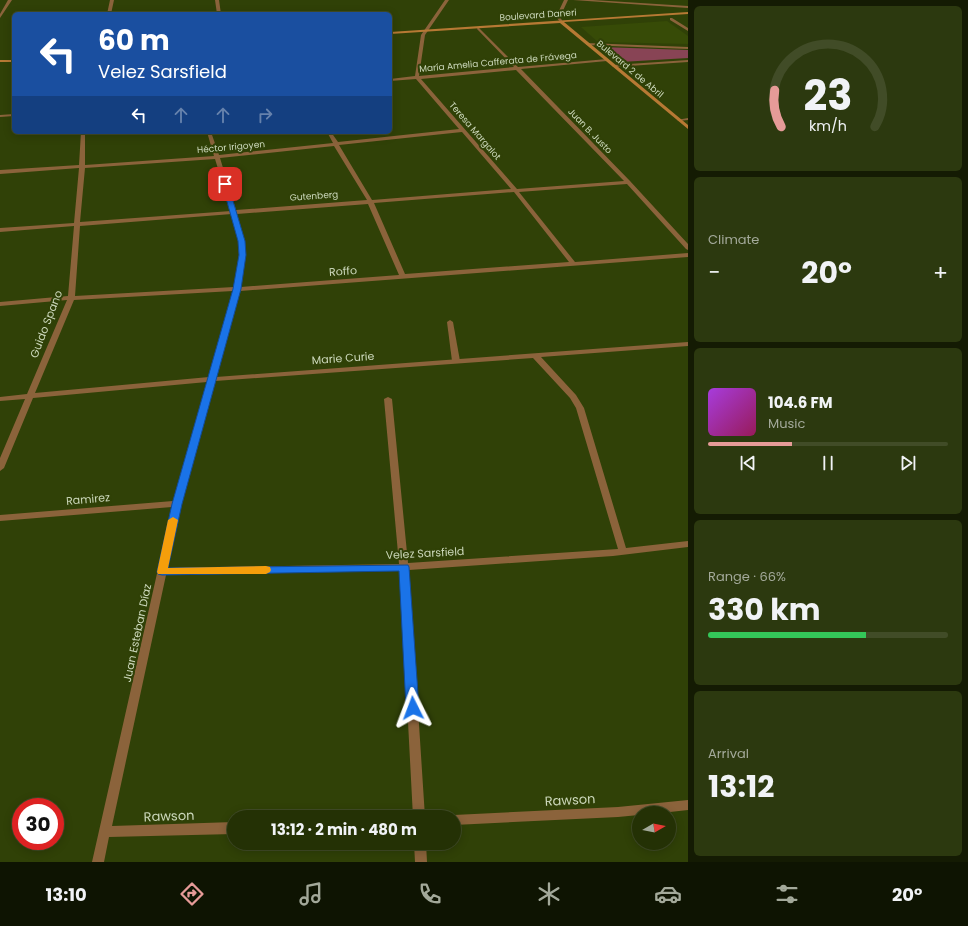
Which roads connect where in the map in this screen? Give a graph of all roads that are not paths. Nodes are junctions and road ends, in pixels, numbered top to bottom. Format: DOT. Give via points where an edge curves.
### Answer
graph roads {
  1 [pos="10,0"];
  2 [pos="112,0"];
  3 [pos="217,0"];
  4 [pos="447,0"];
  5 [pos="566,0"];
  6 [pos="575,0"];
  7 [pos="688,6"];
  8 [pos="109,12"];
  9 [pos="219,12"];
  10 [pos="688,14"];
  11 [pos="0,17"];
  12 [pos="688,17"];
  13 [pos="615,18"];
  14 [pos="671,18"];
  15 [pos="620,22"];
  16 [pos="563,24"];
  17 [pos="479,29"];
  18 [pos="688,30"];
  19 [pos="392,33"];
  20 [pos="424,33"];
  21 [pos="392,37"];
  22 [pos="587,44"];
  23 [pos="688,48"];
  24 [pos="12,57"];
  25 [pos="0,58"];
  26 [pos="606,60"];
  27 [pos="12,61"];
  28 [pos="688,61"];
  29 [pos="0,62"];
  30 [pos="679,62"];
  31 [pos="614,66"];
  32 [pos="518,68"];
  33 [pos="688,68"];
  34 [pos="417,77"];
  35 [pos="392,80"];
  36 [pos="12,115"];
  37 [pos="0,116"];
  38 [pos="688,119"];
  39 [pos="679,120"];
  40 [pos="688,128"];
  41 [pos="462,130"];
  42 [pos="83,134"];
  43 [pos="210,134"];
  44 [pos="330,134"];
  45 [pos="337,144"];
  46 [pos="216,157"];
  47 [pos="82,167"];
  48 [pos="0,172"];
  49 [pos="628,182"];
  50 [pos="515,190"];
  51 [pos="370,201"];
  52 [pos="234,212"];
  53 [pos="77,224"];
  54 [pos="0,230"];
  55 [pos="688,248"];
  56 [pos="688,255"];
  57 [pos="573,263"];
  58 [pos="403,276"];
  59 [pos="237,289"];
  60 [pos="71,298"];
  61 [pos="0,304"];
  62 [pos="450,322"];
  63 [pos="687,345"];
  64 [pos="535,355"];
  65 [pos="456,361"];
  66 [pos="213,379"];
  67 [pos="29,396"];
  68 [pos="0,399"];
  69 [pos="388,399"];
  70 [pos="0,468"];
  71 [pos="177,504"];
  72 [pos="0,518"];
  73 [pos="688,544"];
  74 [pos="622,552"];
  75 [pos="404,567"];
  76 [pos="162,572"];
  77 [pos="688,805"];
  78 [pos="419,810"];
  79 [pos="461,820"];
  80 [pos="227,828"];
  81 [pos="105,832"];
  82 [pos="420,850"];
  83 [pos="98,862"];
  84 [pos="421,862"];
  1 -- 11 [label="street"];
  2 -- 8 [label="street"];
  3 -- 9 [label="street"];
  4 -- 20 [label="street"];
  5 -- 16 [label="street" via="558,17"];
  6 -- 7 [label="street"];
  10 -- 13 [label="main road, Boulevard Daneri"];
  12 -- 14 [label="main road, Boulevard Daneri"];
  13 -- 15 [label="main road"];
  13 -- 16 [label="main road, Boulevard Daneri"];
  14 -- 15 [label="main road, Boulevard Daneri"];
  14 -- 18 [label="street"];
  15 -- 16 [label="main road, Boulevard Daneri"];
  16 -- 17 [label="main road, Boulevard Daneri"];
  16 -- 22 [label="main road, Bulevard 2 de Abril"];
  17 -- 20 [label="main road, Boulevard Daneri"];
  17 -- 32 [label="street, Juan B. Justo"];
  19 -- 20 [label="main road, Boulevard Daneri"];
  20 -- 21 [label="main road, Boulevard Daneri"];
  20 -- 34 [label="street"];
  22 -- 23 [label="street, María Amelia Cafferata de Frávega"];
  22 -- 26 [label="main road, Bulevard 2 de Abril"];
  24 -- 25 [label="main road"];
  26 -- 31 [label="main road, Bulevard 2 de Abril"];
  26 -- 32 [label="street, María Amelia Cafferata de Frávega"];
  27 -- 29 [label="main road"];
  28 -- 30 [label="street"];
  30 -- 31 [label="street"];
  30 -- 33 [label="street"];
  31 -- 39 [label="main road, Bulevard 2 de Abril"];
  32 -- 34 [label="street, María Amelia Cafferata de Frávega"];
  32 -- 49 [label="street, Juan B. Justo"];
  34 -- 35 [label="street, María Amelia Cafferata de Frávega"];
  34 -- 41 [label="street, Teresa Margalot"];
  36 -- 37 [label="street"];
  38 -- 39 [label="street"];
  39 -- 40 [label="main road, Bulevard 2 de Abril"];
  41 -- 45 [label="street, Héctor Irigoyen"];
  41 -- 50 [label="street, Teresa Margalot"];
  42 -- 47 [label="street, Guido Spano"];
  43 -- 46 [label="street, Juan Esteban Díaz"];
  44 -- 45 [label="street"];
  45 -- 46 [label="street, Héctor Irigoyen"];
  45 -- 51 [label="street"];
  46 -- 47 [label="street, Héctor Irigoyen"];
  46 -- 52 [label="street, Juan Esteban Díaz"];
  47 -- 48 [label="street, Héctor Irigoyen"];
  47 -- 53 [label="street, Guido Spano"];
  49 -- 50 [label="street, Gutenberg"];
  49 -- 55 [label="street, Juan B. Justo"];
  50 -- 51 [label="street, Gutenberg"];
  50 -- 57 [label="street, Teresa Margalot"];
  51 -- 52 [label="street, Gutenberg"];
  51 -- 58 [label="street"];
  52 -- 53 [label="street, Gutenberg"];
  52 -- 59 [label="street, Juan Esteban Díaz" via="242,255"];
  53 -- 54 [label="street, Gutenberg"];
  53 -- 60 [label="street, Guido Spano"];
  56 -- 57 [label="street, Roffo"];
  57 -- 58 [label="street, Roffo"];
  58 -- 59 [label="street, Roffo"];
  59 -- 60 [label="street, Roffo"];
  59 -- 66 [label="street, Juan Esteban Díaz"];
  60 -- 61 [label="street, Roffo"];
  60 -- 67 [label="street, Guido Spano"];
  62 -- 65 [label="street"];
  63 -- 64 [label="street, Marie Curie"];
  64 -- 65 [label="street, Marie Curie"];
  64 -- 74 [label="street" via="580,408"];
  65 -- 66 [label="street, Marie Curie"];
  66 -- 67 [label="street, Marie Curie"];
  66 -- 71 [label="street, Juan Esteban Díaz"];
  67 -- 68 [label="street, Marie Curie"];
  67 -- 70 [label="street, Guido Spano"];
  69 -- 75 [label="street"];
  71 -- 72 [label="street, Ramirez"];
  71 -- 76 [label="street, Juan Esteban Díaz"];
  73 -- 74 [label="street, Velez Sarsfield"];
  74 -- 75 [label="street, Velez Sarsfield"];
  75 -- 76 [label="street, Velez Sarsfield"];
  75 -- 78 [label="street"];
  76 -- 81 [label="street, Juan Esteban Díaz"];
  77 -- 79 [label="street, Rawson" via="618,812"];
  80 -- 81 [label="street, Rawson"];
  81 -- 83 [label="street, Juan Esteban Díaz"];
  82 -- 84 [label="street"];
}
